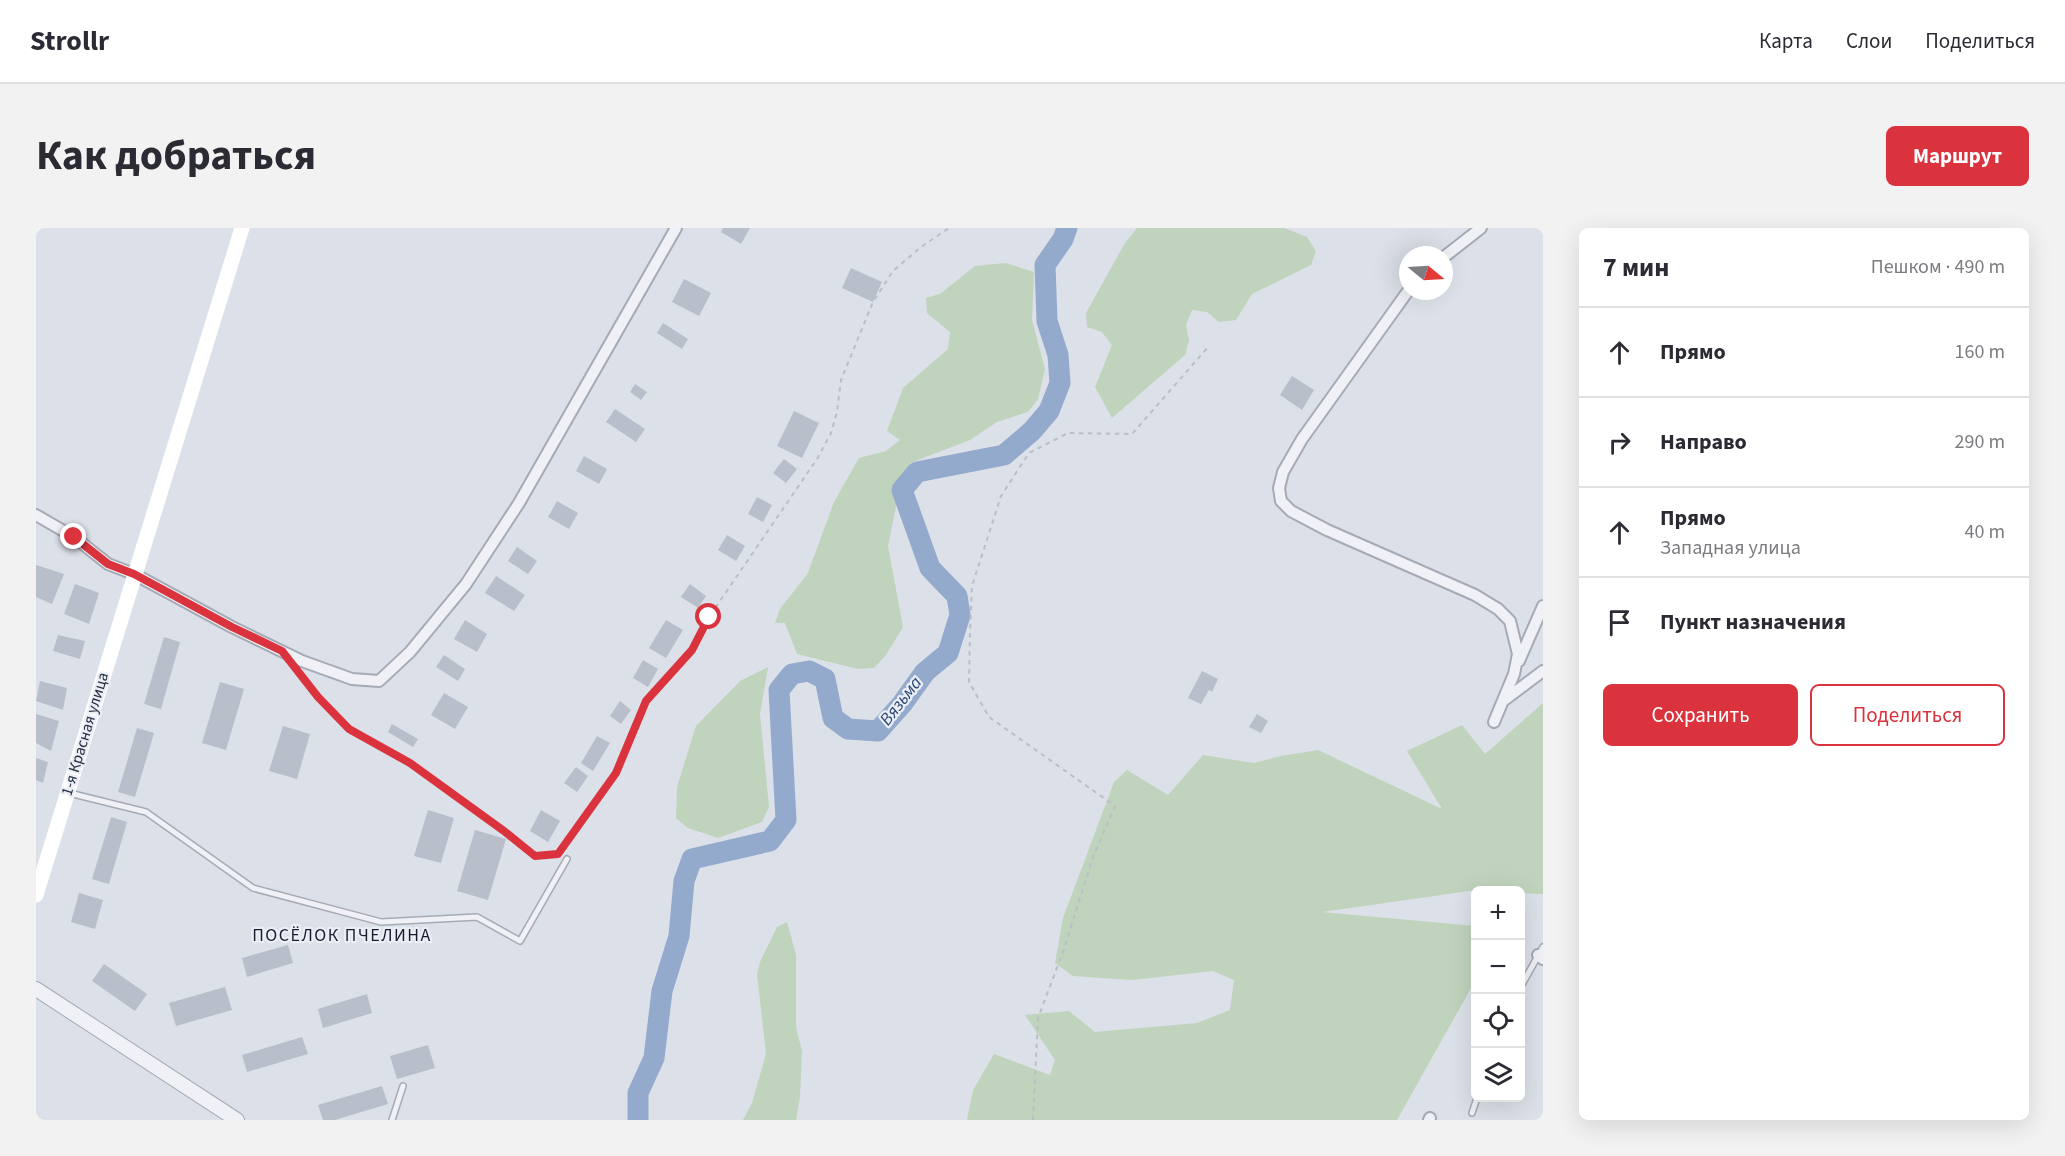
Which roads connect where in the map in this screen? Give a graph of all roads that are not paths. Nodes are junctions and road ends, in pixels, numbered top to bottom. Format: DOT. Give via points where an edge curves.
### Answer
graph roads {
  1 [pos="242,228"];
  2 [pos="676,228"];
  3 [pos="1481,228"];
  4 [pos="1453,250"];
  5 [pos="1402,300"];
  6 [pos="36,515"];
  7 [pos="134,574"];
  8 [pos="1543,606"];
  9 [pos="1543,671"];
  10 [pos="1514,674"];
  11 [pos="1502,702"];
  12 [pos="1494,722"];
  13 [pos="67,792"];
  14 [pos="567,859"];
  15 [pos="36,895"];
  16 [pos="1541,954"];
  17 [pos="1525,981"];
  18 [pos="36,989"];
  19 [pos="403,1086"];
  20 [pos="1476,1102"];
  21 [pos="1472,1113"];
  22 [pos="237,1120"];
  23 [pos="392,1120"];
  1 -- 7 [label="main road, 1-я Красная улица"];
  2 -- 7 [label="street" via="519,503 466,584 410,652 379,681 352,679 302,661"];
  3 -- 4 [label="street"];
  5 -- 10 [label="street" via="1302,439 1283,472 1281,501 1291,511 1327,530 1475,595 1498,609 1510,621 1515,635 1518,654"];
  6 -- 7 [label="street" via="74,537 108,564"];
  7 -- 13 [label="main road, 1-я Красная улица"];
  8 -- 10 [label="street"];
  9 -- 11 [label="street"];
  10 -- 11 [label="street"];
  11 -- 12 [label="street"];
  13 -- 14 [label="lane" via="146,812 253,888 381,922 477,917 520,941"];
  13 -- 15 [label="main road, 1-я Красная улица"];
  16 -- 17 [label="lane"];
  18 -- 22 [label="street"];
  19 -- 23 [label="lane"];
  20 -- 21 [label="lane"];
}
